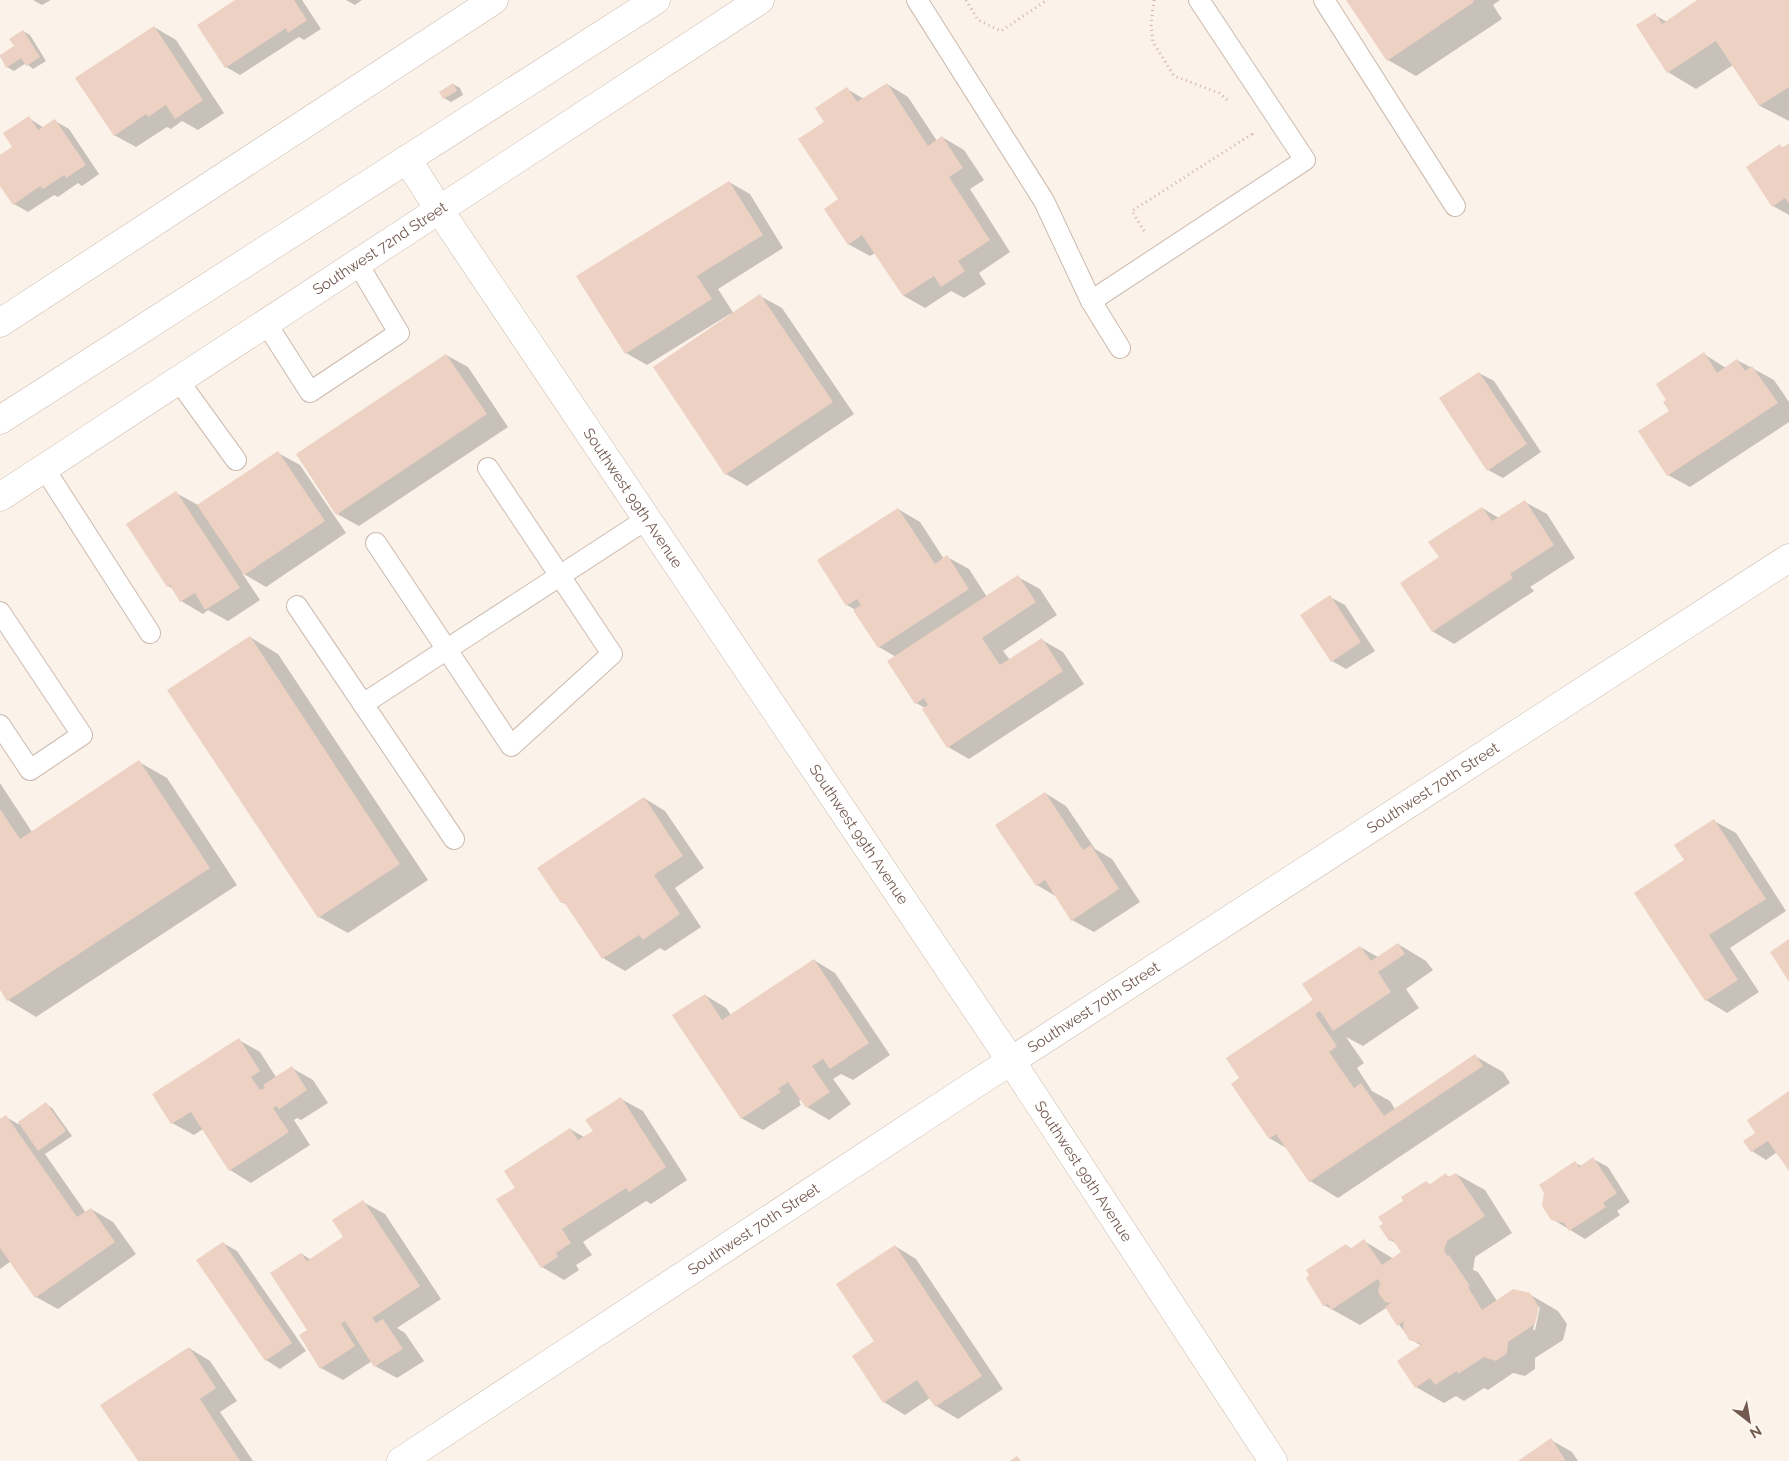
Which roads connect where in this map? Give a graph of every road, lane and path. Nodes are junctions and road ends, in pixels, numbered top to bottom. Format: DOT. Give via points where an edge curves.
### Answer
graph roads {
  1 [pos="494,0"];
  2 [pos="656,0"];
  3 [pos="760,0"];
  4 [pos="917,0"];
  5 [pos="966,0"];
  6 [pos="1047,0"];
  7 [pos="1154,0"];
  8 [pos="1199,0"];
  9 [pos="1324,0"];
  10 [pos="1236,109"];
  11 [pos="1246,125"];
  12 [pos="407,159"];
  13 [pos="1454,206"];
  14 [pos="440,210"];
  15 [pos="1146,233"];
  16 [pos="358,264"];
  17 [pos="1090,301"];
  18 [pos="0,323"];
  19 [pos="266,323"];
  20 [pos="1120,348"];
  21 [pos="178,380"];
  22 [pos="0,420"];
  23 [pos="236,460"];
  24 [pos="44,468"];
  25 [pos="488,468"];
  26 [pos="0,497"];
  27 [pos="647,519"];
  28 [pos="376,542"];
  29 [pos="1789,558"];
  30 [pos="559,576"];
  31 [pos="297,606"];
  32 [pos="1,615"];
  33 [pos="150,634"];
  34 [pos="447,650"];
  35 [pos="363,704"];
  36 [pos="0,725"];
  37 [pos="454,839"];
  38 [pos="1011,1061"];
  39 [pos="401,1461"];
  40 [pos="1272,1461"];
  1 -- 18 [label="street"];
  2 -- 12 [label="street"];
  3 -- 14 [label="street, Southwest 72nd Street"];
  4 -- 17 [label="lane" via="1044,201"];
  5 -- 6 [label="path" via="978,20 1001,31"];
  7 -- 10 [label="path" via="1152,42 1174,76 1219,93"];
  8 -- 17 [label="lane" via="1306,160"];
  9 -- 13 [label="lane"];
  11 -- 15 [label="path" via="1252,134 1132,211"];
  12 -- 14 [label="street, Southwest 99th Avenue"];
  12 -- 22 [label="street"];
  14 -- 16 [label="street, Southwest 72nd Street"];
  14 -- 27 [label="street, Southwest 99th Avenue"];
  16 -- 19 [label="street, Southwest 72nd Street"];
  16 -- 19 [label="lane" via="399,333 310,392"];
  17 -- 20 [label="lane"];
  19 -- 21 [label="street, Southwest 72nd Street"];
  21 -- 23 [label="lane"];
  21 -- 24 [label="street, Southwest 72nd Street"];
  24 -- 26 [label="street, Southwest 72nd Street"];
  24 -- 33 [label="lane"];
  25 -- 30 [label="lane"];
  27 -- 30 [label="lane"];
  27 -- 38 [label="street, Southwest 99th Avenue"];
  28 -- 34 [label="lane"];
  29 -- 38 [label="street, Southwest 70th Street"];
  30 -- 34 [label="lane"];
  30 -- 34 [label="lane" via="612,654 511,746"];
  31 -- 35 [label="lane"];
  32 -- 36 [label="lane" via="82,734 30,770"];
  34 -- 35 [label="lane"];
  35 -- 37 [label="lane"];
  38 -- 39 [label="street, Southwest 70th Street"];
  38 -- 40 [label="street, Southwest 99th Avenue"];
}
